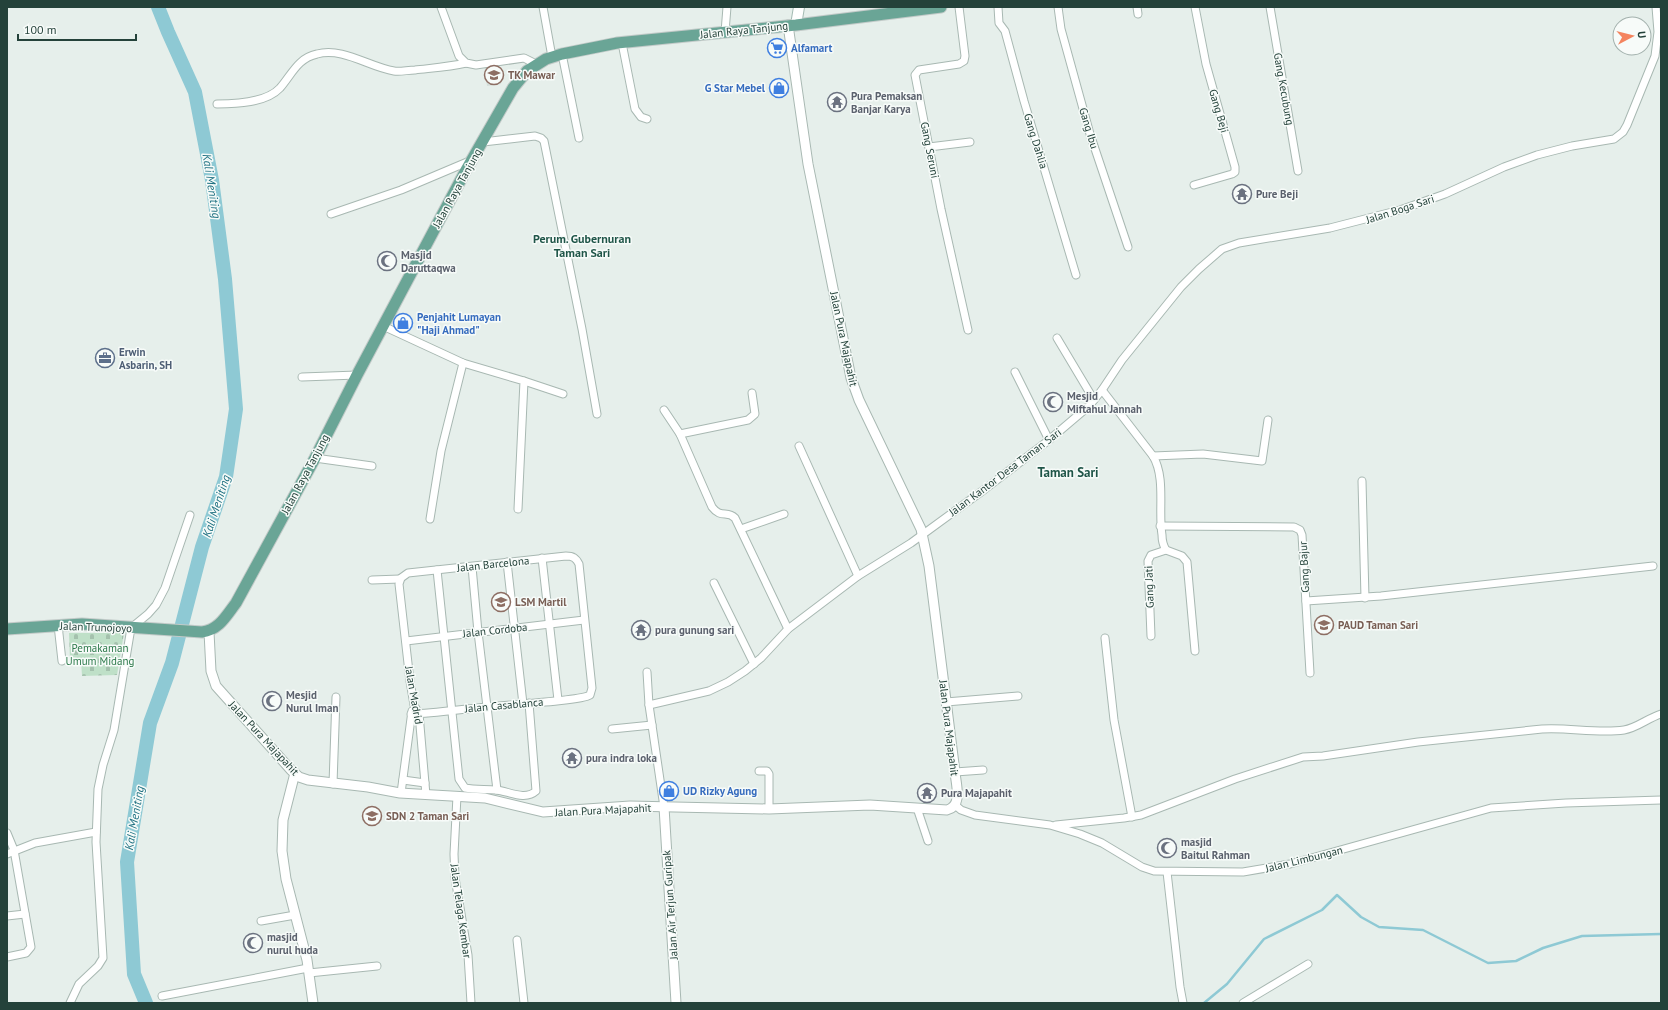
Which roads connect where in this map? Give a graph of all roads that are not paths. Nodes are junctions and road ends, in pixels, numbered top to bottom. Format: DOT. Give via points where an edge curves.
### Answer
graph roads {
  1 [pos="441,7"];
  2 [pos="543,7"];
  3 [pos="727,7"];
  4 [pos="799,7"];
  5 [pos="940,7"];
  6 [pos="959,7"];
  7 [pos="998,7"];
  8 [pos="1058,7"];
  9 [pos="1195,7"];
  10 [pos="1270,7"];
  11 [pos="1656,7"];
  12 [pos="792,25"];
  13 [pos="725,32"];
  14 [pos="622,42"];
  15 [pos="557,55"];
  16 [pos="466,63"];
  17 [pos="536,64"];
  18 [pos="217,104"];
  19 [pos="647,119"];
  20 [pos="579,138"];
  21 [pos="483,142"];
  22 [pos="970,142"];
  23 [pos="929,147"];
  24 [pos="472,160"];
  25 [pos="1298,171"];
  26 [pos="1194,185"];
  27 [pos="331,214"];
  28 [pos="1128,247"];
  29 [pos="1076,275"];
  30 [pos="384,326"];
  31 [pos="968,330"];
  32 [pos="1057,338"];
  33 [pos="463,363"];
  34 [pos="1015,372"];
  35 [pos="357,375"];
  36 [pos="302,377"];
  37 [pos="524,381"];
  38 [pos="1102,390"];
  39 [pos="752,393"];
  40 [pos="563,394"];
  41 [pos="1094,400"];
  42 [pos="664,410"];
  43 [pos="597,414"];
  44 [pos="1268,420"];
  45 [pos="680,434"];
  46 [pos="1048,440"];
  47 [pos="799,446"];
  48 [pos="1153,456"];
  49 [pos="315,458"];
  50 [pos="372,466"];
  51 [pos="1362,481"];
  52 [pos="518,509"];
  53 [pos="784,514"];
  54 [pos="190,515"];
  55 [pos="430,519"];
  56 [pos="1160,526"];
  57 [pos="741,529"];
  58 [pos="923,534"];
  59 [pos="1166,550"];
  60 [pos="542,558"];
  61 [pos="508,562"];
  62 [pos="472,566"];
  63 [pos="1653,566"];
  64 [pos="437,570"];
  65 [pos="858,576"];
  66 [pos="402,577"];
  67 [pos="372,580"];
  68 [pos="714,583"];
  69 [pos="1365,598"];
  70 [pos="1306,601"];
  71 [pos="584,620"];
  72 [pos="549,624"];
  73 [pos="58,625"];
  74 [pos="131,628"];
  75 [pos="7,629"];
  76 [pos="788,629"];
  77 [pos="209,632"];
  78 [pos="478,632"];
  79 [pos="515,632"];
  80 [pos="444,636"];
  81 [pos="1151,636"];
  82 [pos="1105,638"];
  83 [pos="406,641"];
  84 [pos="1195,651"];
  85 [pos="62,661"];
  86 [pos="754,664"];
  87 [pos="647,672"];
  88 [pos="1310,674"];
  89 [pos="1018,696"];
  90 [pos="336,697"];
  91 [pos="558,700"];
  92 [pos="946,702"];
  93 [pos="526,703"];
  94 [pos="649,705"];
  95 [pos="487,707"];
  96 [pos="452,713"];
  97 [pos="415,714"];
  98 [pos="1661,714"];
  99 [pos="652,725"];
  100 [pos="612,730"];
  101 [pos="983,770"];
  102 [pos="759,771"];
  103 [pos="955,772"];
  104 [pos="295,774"];
  105 [pos="403,780"];
  106 [pos="424,783"];
  107 [pos="333,784"];
  108 [pos="497,790"];
  109 [pos="401,793"];
  110 [pos="426,795"];
  111 [pos="457,796"];
  112 [pos="1661,800"];
  113 [pos="955,805"];
  114 [pos="664,807"];
  115 [pos="917,808"];
  116 [pos="769,809"];
  117 [pos="1132,817"];
  118 [pos="1050,825"];
  119 [pos="7,832"];
  120 [pos="96,832"];
  121 [pos="928,841"];
  122 [pos="14,850"];
  123 [pos="7,854"];
  124 [pos="1167,872"];
  125 [pos="25,914"];
  126 [pos="7,916"];
  127 [pos="295,916"];
  128 [pos="261,921"];
  129 [pos="517,940"];
  130 [pos="7,957"];
  131 [pos="1308,964"];
  132 [pos="377,966"];
  133 [pos="309,970"];
  134 [pos="162,996"];
  135 [pos="70,1003"];
  136 [pos="313,1003"];
  137 [pos="471,1003"];
  138 [pos="524,1003"];
  139 [pos="676,1003"];
  140 [pos="1183,1003"];
  141 [pos="1244,1003"];
  1 -- 16 [label="street" via="458,54"];
  2 -- 15 [label="street"];
  3 -- 13 [label="street"];
  4 -- 12 [label="main road"];
  5 -- 12 [label="main road, Jalan Raya Tanjung"];
  6 -- 23 [label="street, Gang Seruni" via="964,60 960,64 919,70 915,75"];
  7 -- 29 [label="street, Gang Dahlia" via="999,23 1005,31"];
  8 -- 28 [label="street, Gang Ibu" via="1061,29 1090,134"];
  9 -- 26 [label="street, Gang Beji" via="1206,64 1235,172"];
  10 -- 25 [label="street, Gang Kecubung"];
  11 -- 38 [label="street, Jalan Boga Sari" via="1658,40 1653,64 1627,125 1617,137 1537,155 1444,194 1377,217 1228,246 1208,260 1181,287 1122,360"];
  12 -- 13 [label="main road, Jalan Raya Tanjung"];
  12 -- 58 [label="street, Jalan Pura Majapahit" via="808,164 851,378"];
  13 -- 14 [label="main road, Jalan Raya Tanjung"];
  14 -- 15 [label="main road, Jalan Raya Tanjung"];
  14 -- 19 [label="street" via="635,109 641,117"];
  15 -- 17 [label="main road, Jalan Raya Tanjung"];
  15 -- 20 [label="street"];
  16 -- 17 [label="street" via="476,65 524,58"];
  16 -- 18 [label="street" via="395,71 335,52 318,53 305,58 273,94 245,102"];
  17 -- 21 [label="main road, Jalan Raya Tanjung" via="513,88"];
  21 -- 24 [label="main road, Jalan Raya Tanjung"];
  21 -- 43 [label="street" via="534,136 540,137 544,142"];
  22 -- 23 [label="street"];
  23 -- 31 [label="street, Gang Seruni"];
  24 -- 27 [label="street" via="401,190"];
  24 -- 30 [label="main road, Jalan Raya Tanjung"];
  30 -- 33 [label="street"];
  30 -- 35 [label="main road, Jalan Raya Tanjung"];
  32 -- 41 [label="street"];
  33 -- 37 [label="street"];
  33 -- 55 [label="street" via="441,451"];
  34 -- 46 [label="street"];
  35 -- 36 [label="street"];
  35 -- 49 [label="main road, Jalan Raya Tanjung"];
  37 -- 40 [label="street"];
  37 -- 52 [label="street"];
  38 -- 41 [label="street, Jalan Kantor Desa Taman Sari"];
  38 -- 48 [label="street"];
  39 -- 45 [label="street" via="755,414 748,420"];
  41 -- 46 [label="street, Jalan Kantor Desa Taman Sari" via="1081,414"];
  42 -- 45 [label="street"];
  44 -- 48 [label="street" via="1262,461 1203,454"];
  45 -- 57 [label="street" via="712,508 721,515 733,516"];
  46 -- 58 [label="street, Jalan Kantor Desa Taman Sari"];
  47 -- 65 [label="street"];
  48 -- 56 [label="street" via="1160,475"];
  49 -- 50 [label="street"];
  49 -- 77 [label="main road, Jalan Raya Tanjung" via="236,603 221,623"];
  51 -- 69 [label="street"];
  53 -- 57 [label="street"];
  54 -- 74 [label="street" via="165,588 156,605"];
  56 -- 59 [label="street"];
  56 -- 70 [label="street, Gang Bajur" via="1297,527 1302,535"];
  57 -- 76 [label="street"];
  58 -- 65 [label="street, Jalan Kantor Desa Taman Sari"];
  58 -- 92 [label="street, Jalan Pura Majapahit"];
  59 -- 81 [label="street, Gang Jati" via="1152,555 1148,560"];
  59 -- 84 [label="street" via="1183,557 1187,562"];
  60 -- 61 [label="street, Jalan Barcelona"];
  60 -- 71 [label="street, Jalan Barcelona" via="575,558 579,564"];
  60 -- 72 [label="street"];
  61 -- 62 [label="street, Jalan Barcelona"];
  61 -- 79 [label="street"];
  62 -- 64 [label="street, Jalan Barcelona"];
  62 -- 78 [label="street"];
  63 -- 69 [label="street"];
  64 -- 66 [label="street, Jalan Barcelona"];
  64 -- 80 [label="street"];
  65 -- 76 [label="street, Jalan Kantor Desa Taman Sari"];
  66 -- 67 [label="street, Jalan Barcelona"];
  66 -- 83 [label="street, Jalan Madrid"];
  68 -- 86 [label="street"];
  69 -- 70 [label="street"];
  70 -- 88 [label="street, Gang Bajur"];
  71 -- 72 [label="street, Jalan Cordoba"];
  71 -- 91 [label="street, Jalan Casablanca" via="592,690 588,696"];
  72 -- 79 [label="street, Jalan Cordoba"];
  72 -- 91 [label="street"];
  73 -- 74 [label="main road, Jalan Trunojoyo"];
  73 -- 75 [label="main road, Jalan Trunojoyo"];
  73 -- 85 [label="street"];
  74 -- 77 [label="main road, Jalan Trunojoyo"];
  74 -- 120 [label="street" via="114,730 98,789"];
  76 -- 86 [label="street, Jalan Kantor Desa Taman Sari"];
  77 -- 104 [label="street, Jalan Pura Majapahit" via="211,671 216,686"];
  78 -- 79 [label="street, Jalan Cordoba"];
  78 -- 80 [label="street, Jalan Cordoba"];
  78 -- 95 [label="street"];
  79 -- 93 [label="street"];
  80 -- 83 [label="street, Jalan Cordoba"];
  80 -- 96 [label="street"];
  82 -- 117 [label="street" via="1114,720"];
  83 -- 97 [label="street, Jalan Madrid"];
  86 -- 94 [label="street, Jalan Kantor Desa Taman Sari" via="728,682 709,691"];
  87 -- 94 [label="street"];
  89 -- 92 [label="street"];
  90 -- 107 [label="street"];
  91 -- 93 [label="street, Jalan Casablanca"];
  92 -- 103 [label="street, Jalan Pura Majapahit"];
  93 -- 95 [label="street, Jalan Casablanca"];
  93 -- 108 [label="street" via="536,787 534,793 524,795"];
  94 -- 99 [label="street"];
  95 -- 96 [label="street, Jalan Casablanca"];
  95 -- 108 [label="street"];
  96 -- 97 [label="street, Jalan Casablanca"];
  96 -- 108 [label="street" via="461,784 467,789"];
  97 -- 105 [label="street"];
  97 -- 106 [label="street, Jalan Madrid"];
  98 -- 117 [label="street" via="1619,731 1550,728 1303,757"];
  99 -- 100 [label="street"];
  99 -- 114 [label="street"];
  101 -- 103 [label="street"];
  102 -- 116 [label="street" via="767,771 769,774"];
  103 -- 113 [label="street, Jalan Pura Majapahit" via="958,796"];
  104 -- 107 [label="street, Jalan Pura Majapahit" via="308,780"];
  104 -- 127 [label="street" via="284,815 282,842 284,870"];
  105 -- 106 [label="street"];
  105 -- 109 [label="street"];
  106 -- 110 [label="street, Jalan Madrid"];
  107 -- 109 [label="street, Jalan Pura Majapahit"];
  109 -- 110 [label="street, Jalan Pura Majapahit"];
  110 -- 111 [label="street, Jalan Pura Majapahit"];
  111 -- 114 [label="street, Jalan Pura Majapahit" via="498,800 543,812 630,806"];
  111 -- 137 [label="street, Jalan Telaga Kembar" via="454,866 468,955"];
  112 -- 124 [label="street, Jalan Limbungan" via="1491,808 1274,868 1242,872"];
  113 -- 115 [label="street, Jalan Pura Majapahit" via="947,810"];
  113 -- 118 [label="street, Jalan Limbungan" via="975,815"];
  114 -- 116 [label="street, Jalan Pura Majapahit"];
  114 -- 139 [label="street, Jalan Air Terjun Guripak"];
  115 -- 116 [label="street, Jalan Pura Majapahit" via="858,805"];
  115 -- 121 [label="street"];
  117 -- 118 [label="street"];
  118 -- 124 [label="street, Jalan Limbungan" via="1102,843 1148,869"];
  119 -- 122 [label="street"];
  120 -- 122 [label="street" via="35,842"];
  120 -- 135 [label="street" via="103,958 79,984"];
  122 -- 123 [label="street"];
  122 -- 125 [label="street"];
  124 -- 140 [label="street"];
  125 -- 126 [label="street"];
  125 -- 130 [label="street" via="30,949 22,955"];
  127 -- 128 [label="street"];
  127 -- 133 [label="street"];
  129 -- 138 [label="street"];
  131 -- 141 [label="street"];
  132 -- 133 [label="street"];
  133 -- 134 [label="street"];
  133 -- 136 [label="street"];
}
